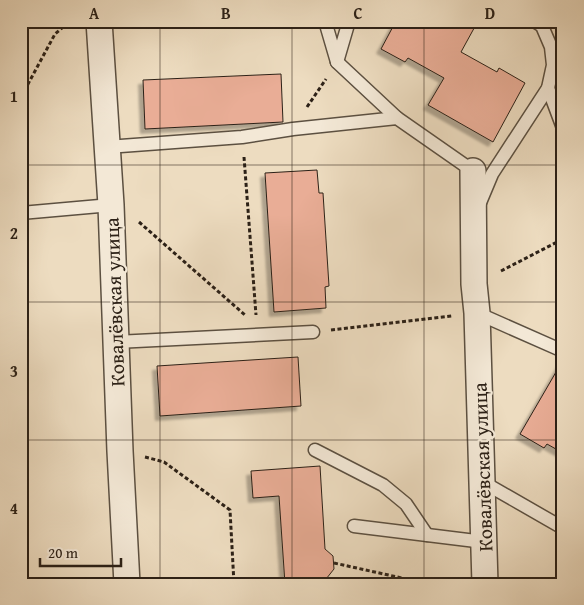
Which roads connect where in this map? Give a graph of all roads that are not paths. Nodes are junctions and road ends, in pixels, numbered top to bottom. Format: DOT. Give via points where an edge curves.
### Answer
graph roads {
  1 [pos="99,21"];
  2 [pos="325,21"];
  3 [pos="349,21"];
  4 [pos="534,21"];
  5 [pos="337,62"];
  6 [pos="548,88"];
  7 [pos="397,118"];
  8 [pos="563,128"];
  9 [pos="107,147"];
  10 [pos="473,171"];
  11 [pos="111,205"];
  12 [pos="21,213"];
  13 [pos="472,221"];
  14 [pos="477,313"];
  15 [pos="313,332"];
  16 [pos="116,342"];
  17 [pos="563,351"];
  18 [pos="315,450"];
  19 [pos="481,481"];
  20 [pos="354,526"];
  21 [pos="563,528"];
  22 [pos="426,535"];
  23 [pos="484,542"];
  24 [pos="127,584"];
  25 [pos="485,584"];
  1 -- 9 [label="street, Ковалёвская улица"];
  2 -- 5 [label="lane"];
  3 -- 5 [label="lane"];
  4 -- 6 [label="lane" via="542,26 551,47 553,65"];
  5 -- 7 [label="lane"];
  6 -- 8 [label="lane"];
  6 -- 13 [label="lane" via="492,174"];
  7 -- 9 [label="lane" via="242,137"];
  7 -- 10 [label="lane"];
  9 -- 11 [label="street, Ковалёвская улица"];
  10 -- 13 [label="street, Ковалёвская улица"];
  11 -- 12 [label="lane"];
  11 -- 16 [label="street, Ковалёвская улица"];
  13 -- 14 [label="street, Ковалёвская улица"];
  14 -- 17 [label="lane"];
  14 -- 19 [label="street, Ковалёвская улица"];
  15 -- 16 [label="lane"];
  16 -- 24 [label="street, Ковалёвская улица"];
  18 -- 22 [label="lane" via="383,485 406,504"];
  19 -- 21 [label="lane"];
  19 -- 23 [label="street, Ковалёвская улица"];
  20 -- 22 [label="lane"];
  22 -- 23 [label="lane"];
  23 -- 25 [label="street, Ковалёвская улица"];
}
